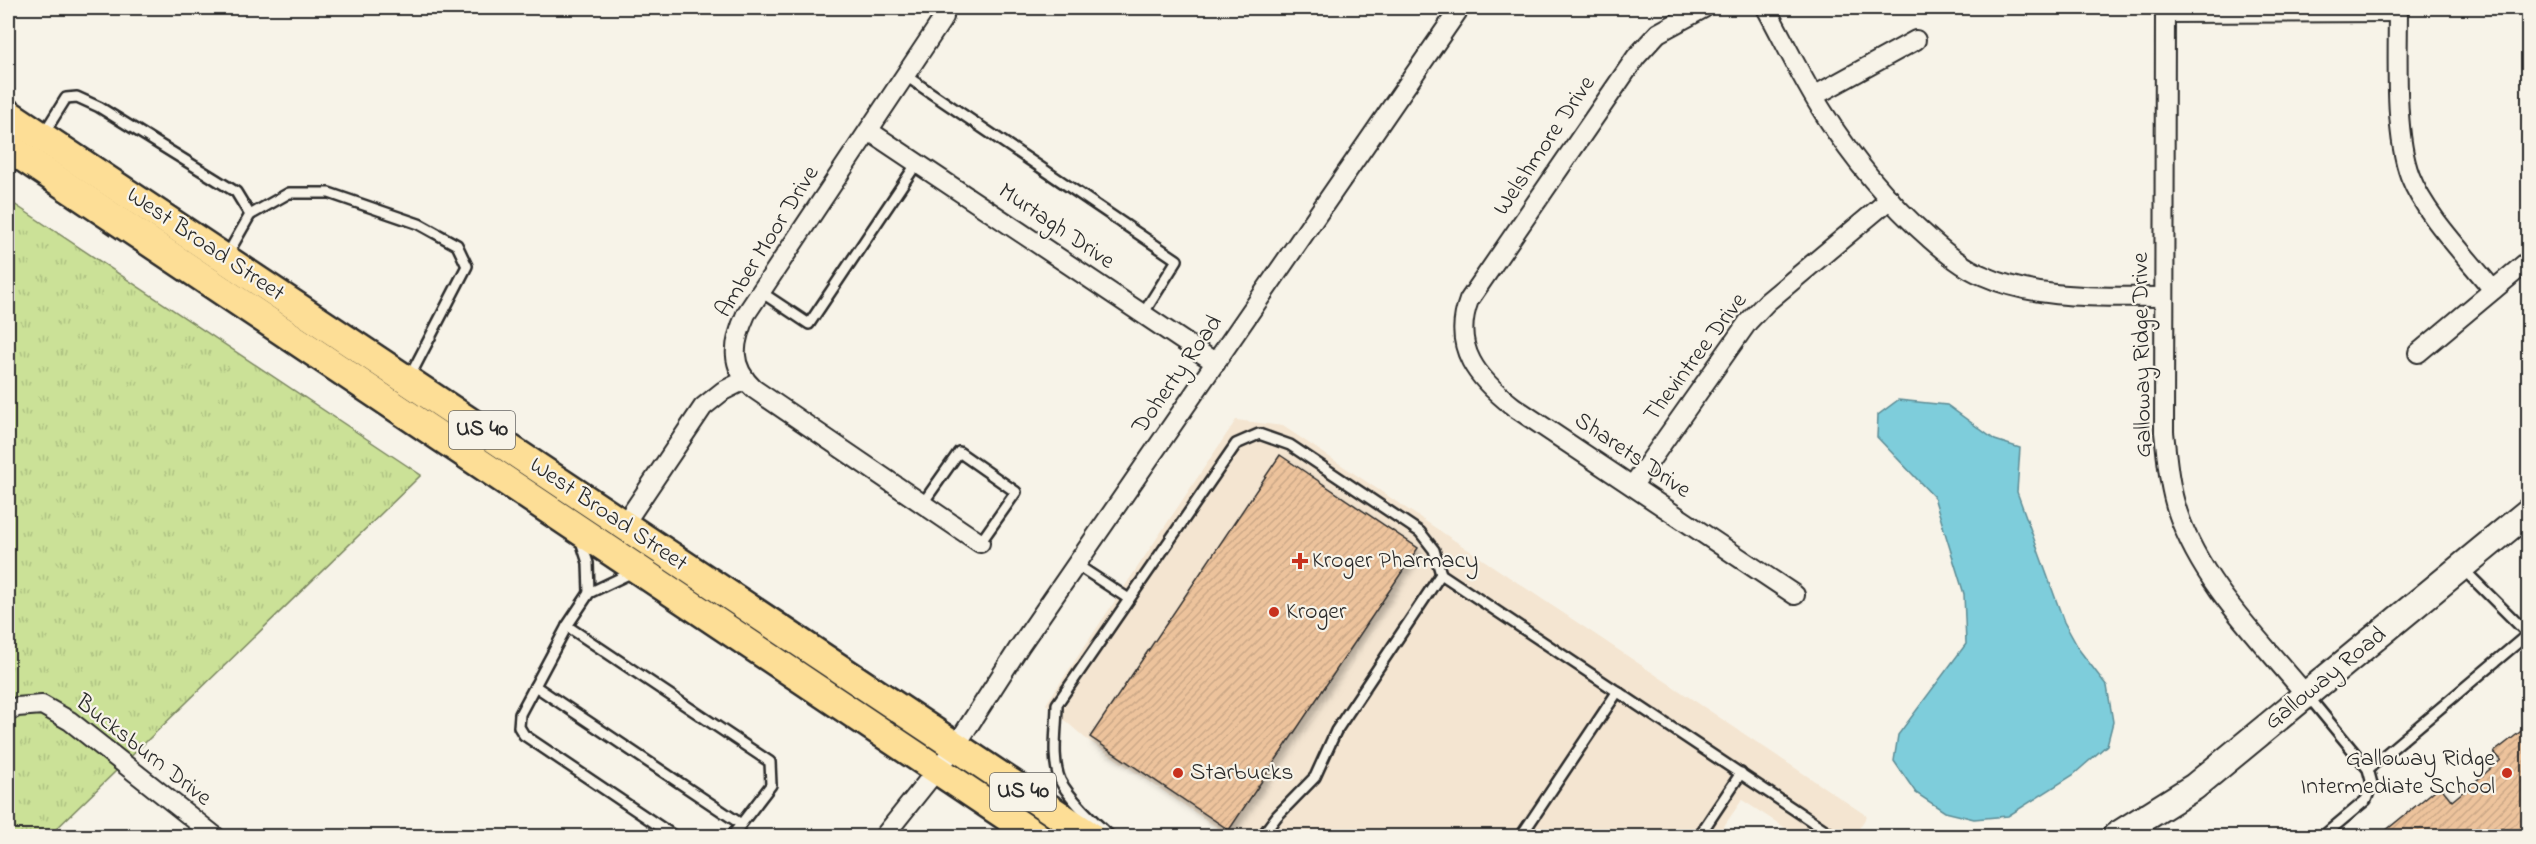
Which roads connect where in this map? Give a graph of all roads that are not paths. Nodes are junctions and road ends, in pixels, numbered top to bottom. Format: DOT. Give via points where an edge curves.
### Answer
graph roads {
  1 [pos="1460,8"];
  2 [pos="1704,8"];
  3 [pos="1766,8"];
  4 [pos="2165,10"];
  5 [pos="2398,10"];
  6 [pos="944,17"];
  7 [pos="1916,40"];
  8 [pos="906,76"];
  9 [pos="1814,96"];
  10 [pos="8,114"];
  11 [pos="869,131"];
  12 [pos="28,148"];
  13 [pos="917,163"];
  14 [pos="1890,199"];
  15 [pos="250,215"];
  16 [pos="2529,261"];
  17 [pos="217,271"];
  18 [pos="2493,290"];
  19 [pos="760,292"];
  20 [pos="2164,297"];
  21 [pos="1143,314"];
  22 [pos="1464,339"];
  23 [pos="2418,353"];
  24 [pos="1216,363"];
  25 [pos="408,380"];
  26 [pos="745,380"];
  27 [pos="1633,485"];
  28 [pos="923,503"];
  29 [pos="2529,512"];
  30 [pos="623,526"];
  31 [pos="578,530"];
  32 [pos="980,543"];
  33 [pos="1077,565"];
  34 [pos="2462,568"];
  35 [pos="638,570"];
  36 [pos="1441,574"];
  37 [pos="589,593"];
  38 [pos="1795,595"];
  39 [pos="1129,599"];
  40 [pos="567,626"];
  41 [pos="2529,634"];
  42 [pos="535,686"];
  43 [pos="1618,691"];
  44 [pos="2306,695"];
  45 [pos="8,712"];
  46 [pos="955,747"];
  47 [pos="2368,769"];
  48 [pos="937,771"];
  49 [pos="1741,773"];
  50 [pos="741,824"];
  51 [pos="215,837"];
  52 [pos="674,837"];
  53 [pos="732,837"];
  54 [pos="884,837"];
  55 [pos="1036,837"];
  56 [pos="1090,837"];
  57 [pos="1110,837"];
  58 [pos="1262,837"];
  59 [pos="1521,837"];
  60 [pos="1699,837"];
  61 [pos="1834,837"];
  62 [pos="2116,837"];
  63 [pos="2323,837"];
  1 -- 24 [label="street, Doherty Road"];
  2 -- 22 [label="street, Welshmore Drive" via="1658,33 1636,57 1469,300"];
  3 -- 9 [label="street"];
  4 -- 5 [label="street"];
  4 -- 20 [label="street, Galloway Ridge Drive"];
  5 -- 18 [label="street" via="2400,123 2410,175 2430,212"];
  6 -- 8 [label="street, Amber Moor Drive"];
  7 -- 9 [label="street"];
  8 -- 11 [label="street, Amber Moor Drive"];
  8 -- 21 [label="lane" via="1177,260"];
  9 -- 14 [label="street" via="1838,136"];
  10 -- 12 [label="main road, West Broad Street / US 40"];
  11 -- 13 [label="street, Murtagh Drive"];
  11 -- 19 [label="street, Amber Moor Drive"];
  12 -- 15 [label="lane" via="66,98 77,97 236,192"];
  12 -- 17 [label="main road, West Broad Street / US 40"];
  13 -- 19 [label="lane" via="809,324"];
  13 -- 21 [label="street, Murtagh Drive"];
  14 -- 20 [label="street" via="1945,252 1983,276 2025,289 2068,296"];
  14 -- 27 [label="street, Thevintree Drive" via="1748,322"];
  15 -- 17 [label="lane"];
  15 -- 25 [label="lane" via="288,193 329,194 419,224 456,245 467,266"];
  16 -- 18 [label="street"];
  17 -- 25 [label="main road, West Broad Street / US 40"];
  17 -- 31 [label="main road, West Broad Street / US 40"];
  18 -- 23 [label="street"];
  19 -- 26 [label="street, Amber Moor Drive" via="736,336 737,363"];
  20 -- 44 [label="street, Galloway Ridge Drive" via="2164,432 2178,513 2216,586"];
  21 -- 24 [label="street, Murtagh Drive"];
  22 -- 27 [label="street, Sharets Drive" via="1472,365 1496,393"];
  24 -- 33 [label="street, Doherty Road"];
  25 -- 30 [label="main road, West Broad Street / US 40"];
  26 -- 28 [label="street"];
  26 -- 30 [label="street" via="703,407"];
  27 -- 38 [label="street, Sharets Drive"];
  28 -- 32 [label="street"];
  28 -- 32 [label="lane" via="959,452 992,475 1016,492"];
  29 -- 34 [label="street, Galloway Road"];
  30 -- 46 [label="main road, West Broad Street / US 40"];
  31 -- 35 [label="main road, West Broad Street / US 40"];
  31 -- 37 [label="lane" via="588,562"];
  33 -- 39 [label="lane"];
  33 -- 46 [label="street, Doherty Road"];
  34 -- 41 [label="lane"];
  34 -- 44 [label="street, Galloway Road"];
  35 -- 37 [label="lane"];
  35 -- 48 [label="main road, West Broad Street / US 40"];
  36 -- 39 [label="lane" via="1434,550 1420,532 1290,445 1259,434 1236,444"];
  36 -- 43 [label="lane"];
  36 -- 58 [label="lane" via="1336,731 1315,777 1276,816"];
  37 -- 40 [label="lane"];
  39 -- 57 [label="lane" via="1057,705 1056,754 1061,780"];
  40 -- 42 [label="lane"];
  40 -- 50 [label="lane" via="770,762 771,784"];
  41 -- 47 [label="lane"];
  42 -- 50 [label="lane"];
  42 -- 52 [label="lane" via="520,714 519,727 524,735"];
  43 -- 49 [label="lane"];
  43 -- 59 [label="lane"];
  44 -- 47 [label="lane"];
  44 -- 62 [label="street, Galloway Road" via="2194,787"];
  45 -- 51 [label="street, Bucksburn Drive" via="17,707 42,705 70,721"];
  46 -- 48 [label="street, Doherty Road"];
  46 -- 56 [label="main road, West Broad Street / US 40"];
  47 -- 63 [label="lane" via="2372,784 2366,800"];
  48 -- 54 [label="street, Doherty Road"];
  48 -- 55 [label="main road, West Broad Street / US 40"];
  49 -- 60 [label="lane"];
  49 -- 61 [label="lane"];
  50 -- 53 [label="lane"];
}
